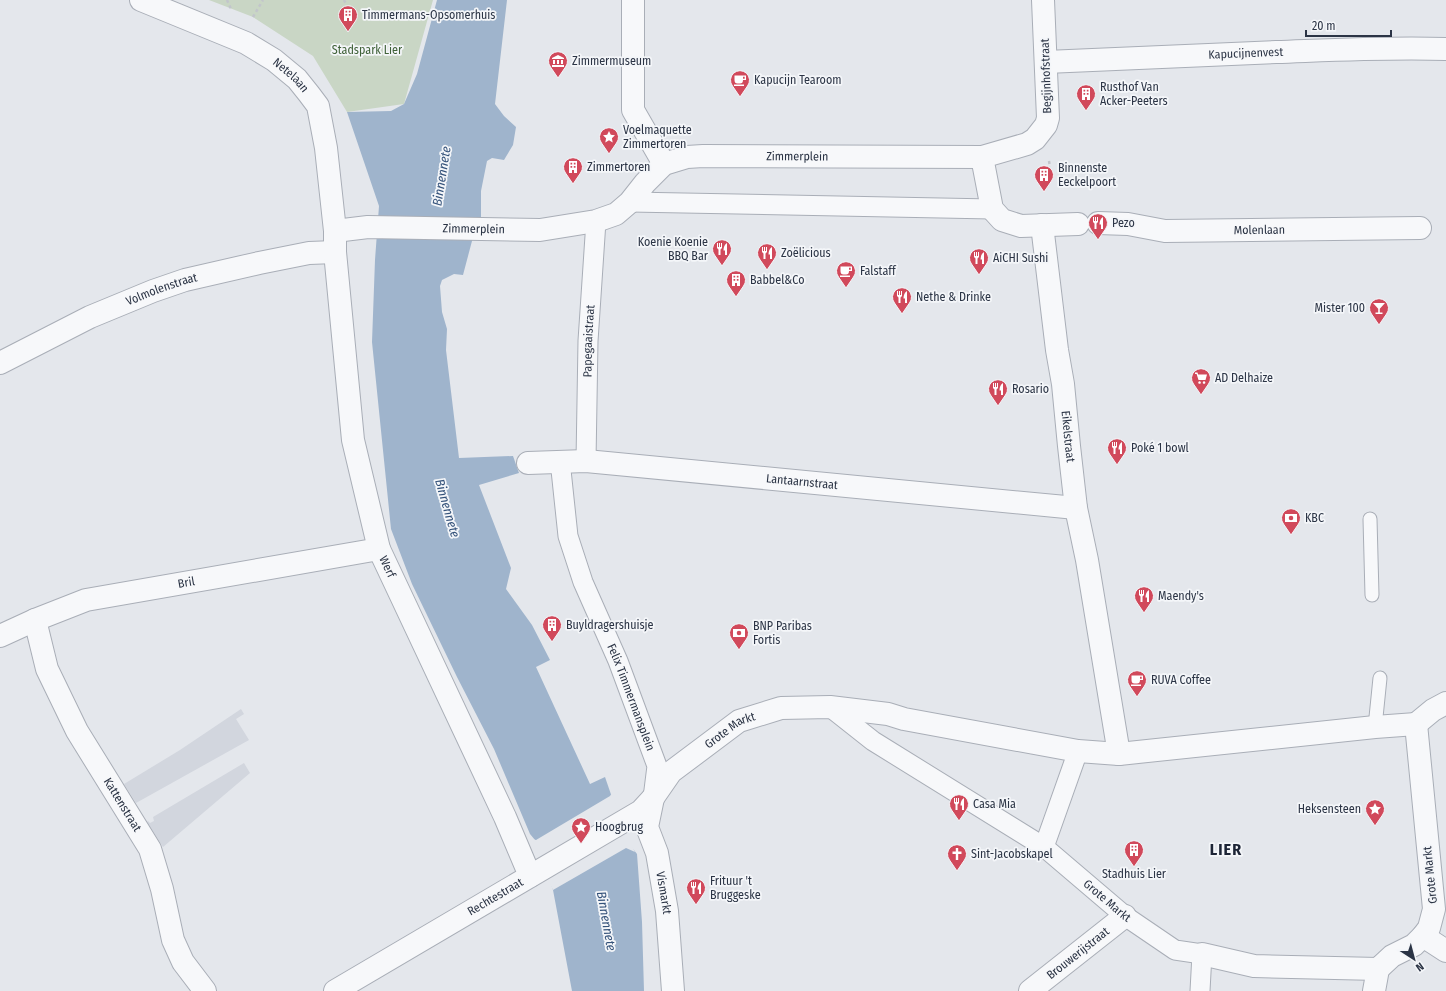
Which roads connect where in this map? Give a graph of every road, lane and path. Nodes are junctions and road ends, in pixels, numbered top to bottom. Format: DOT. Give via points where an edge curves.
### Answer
graph roads {
  1 [pos="141,0"];
  2 [pos="227,0"];
  3 [pos="263,0"];
  4 [pos="344,0"];
  5 [pos="633,0"];
  6 [pos="1043,0"];
  7 [pos="232,9"];
  8 [pos="252,17"];
  9 [pos="354,20"];
  10 [pos="1446,49"];
  11 [pos="1046,62"];
  12 [pos="982,157"];
  13 [pos="664,164"];
  14 [pos="630,202"];
  15 [pos="992,209"];
  16 [pos="596,221"];
  17 [pos="1042,225"];
  18 [pos="1420,228"];
  19 [pos="335,242"];
  20 [pos="0,363"];
  21 [pos="576,461"];
  22 [pos="528,462"];
  23 [pos="1076,508"];
  24 [pos="1370,519"];
  25 [pos="378,549"];
  26 [pos="1372,595"];
  27 [pos="35,620"];
  28 [pos="0,636"];
  29 [pos="1380,678"];
  30 [pos="1446,703"];
  31 [pos="830,707"];
  32 [pos="1416,724"];
  33 [pos="1375,726"];
  34 [pos="1078,751"];
  35 [pos="1119,754"];
  36 [pos="653,798"];
  37 [pos="1044,847"];
  38 [pos="537,872"];
  39 [pos="1125,916"];
  40 [pos="1424,936"];
  41 [pos="1446,951"];
  42 [pos="1202,954"];
  43 [pos="1378,969"];
  44 [pos="205,991"];
  45 [pos="335,991"];
  46 [pos="673,991"];
  47 [pos="1030,991"];
  48 [pos="1200,991"];
  49 [pos="1374,991"];
  1 -- 19 [label="street, Netelaan" via="246,43 274,60 297,79 318,106 326,148"];
  2 -- 7 [label="path"];
  3 -- 8 [label="path"];
  4 -- 9 [label="path"];
  5 -- 13 [label="street" via="633,110"];
  6 -- 11 [label="street, Begijnhofstraat"];
  10 -- 11 [label="street, Kapucijnenvest" via="1409,47"];
  11 -- 12 [label="street, Begijnhofstraat" via="1046,125 1035,139 1027,144"];
  12 -- 13 [label="street, Zimmerplein" via="703,156 687,157"];
  12 -- 15 [label="street"];
  13 -- 14 [label="street, Zimmerplein"];
  14 -- 15 [label="street"];
  14 -- 16 [label="street, Zimmerplein" via="616,214"];
  15 -- 17 [label="street" via="1002,220 1020,226"];
  16 -- 19 [label="street, Zimmerplein" via="540,230 368,228"];
  16 -- 21 [label="street, Papegaaistraat"];
  17 -- 18 [label="street, Molenlaan" via="1128,224 1165,230"];
  17 -- 23 [label="street, Eikelstraat"];
  19 -- 20 [label="street, Volmolenstraat" via="309,253 185,280 152,290"];
  19 -- 25 [label="street, Werf" via="353,440"];
  21 -- 22 [label="street, Lantaarnstraat"];
  21 -- 23 [label="street, Lantaarnstraat"];
  21 -- 36 [label="street, Felix Timmermansplein" via="560,470 568,536 583,582 618,661 657,766"];
  23 -- 35 [label="street, Eikelstraat"];
  24 -- 26 [label="lane"];
  25 -- 27 [label="street, Bril" via="86,600"];
  25 -- 38 [label="street, Werf" via="505,817"];
  27 -- 28 [label="street, Bril"];
  27 -- 44 [label="street, Kattenstraat" via="47,669 77,731 150,849 173,940 183,962"];
  29 -- 33 [label="lane"];
  30 -- 32 [label="street"];
  31 -- 34 [label="street, Grote Markt" via="888,714"];
  31 -- 36 [label="street, Grote Markt" via="780,708 739,721 671,772"];
  31 -- 37 [label="street, Grote Markt" via="874,741"];
  32 -- 33 [label="street, Grote Markt"];
  32 -- 40 [label="street, Grote Markt" via="1434,909"];
  33 -- 35 [label="street, Grote Markt"];
  34 -- 35 [label="street, Grote Markt"];
  34 -- 37 [label="street"];
  36 -- 38 [label="street, Rechtestraat" via="641,811"];
  36 -- 46 [label="street, Vismarkt" via="647,827 657,853 666,911"];
  37 -- 39 [label="street, Grote Markt"];
  38 -- 45 [label="street, Rechtestraat"];
  39 -- 42 [label="street, Grote Markt" via="1176,950"];
  39 -- 47 [label="street, Brouwerijstraat"];
  40 -- 41 [label="street"];
  40 -- 43 [label="street" via="1392,956"];
  42 -- 43 [label="street, Grote Markt" via="1254,966"];
  42 -- 48 [label="street"];
  43 -- 49 [label="street"];
}
